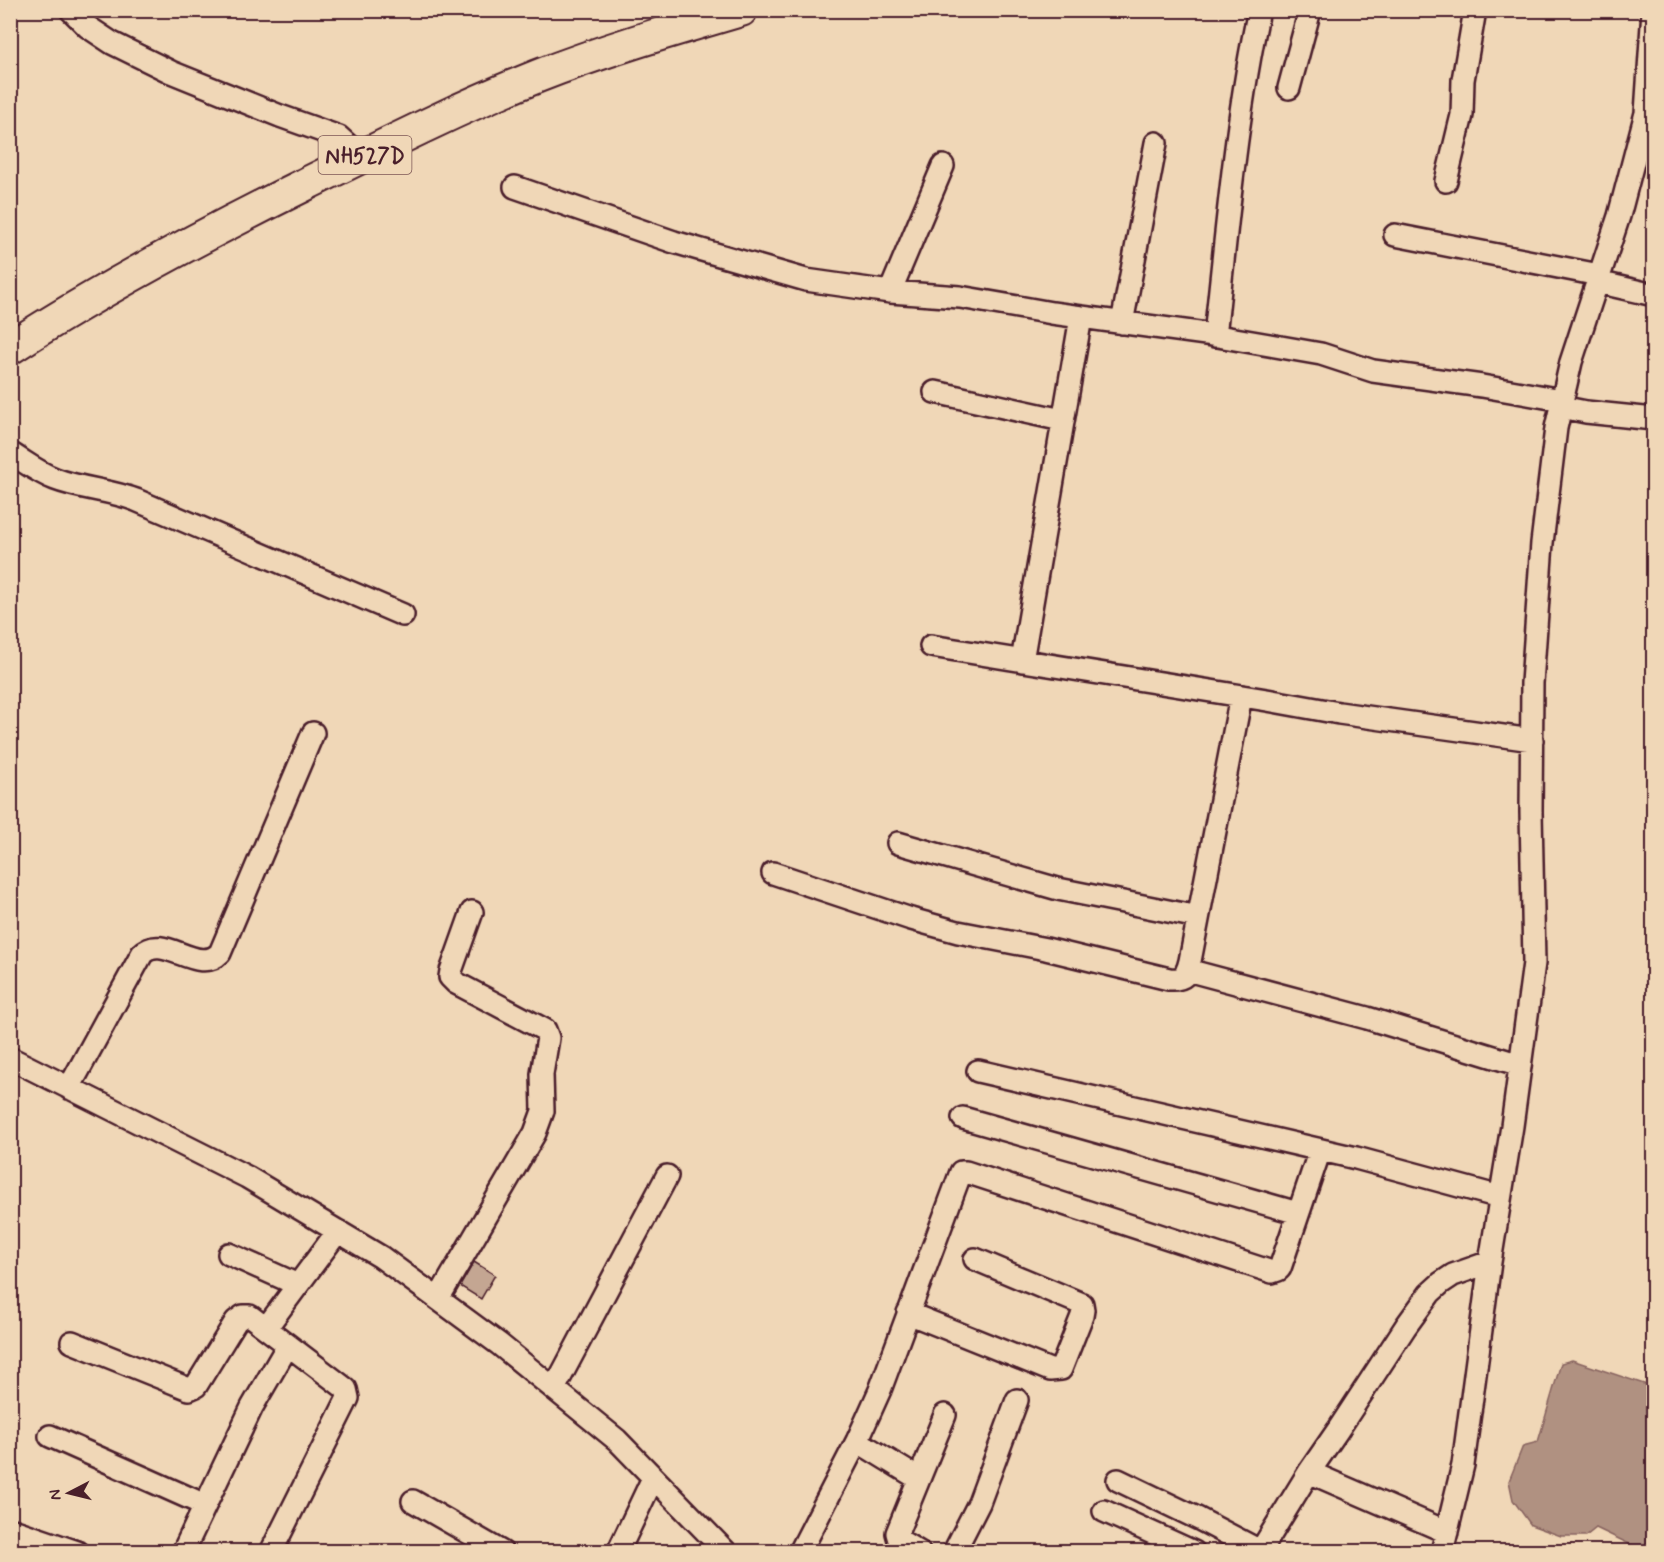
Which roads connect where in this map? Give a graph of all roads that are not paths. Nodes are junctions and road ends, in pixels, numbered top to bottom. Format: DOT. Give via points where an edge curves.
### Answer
graph roads {
  1 [pos="71,10"];
  2 [pos="741,10"];
  3 [pos="1259,10"];
  4 [pos="1310,10"];
  5 [pos="1475,10"];
  6 [pos="1653,10"];
  7 [pos="1289,88"];
  8 [pos="1156,143"];
  9 [pos="362,157"];
  10 [pos="943,166"];
  11 [pos="1446,181"];
  12 [pos="515,187"];
  13 [pos="1395,235"];
  14 [pos="1598,279"];
  15 [pos="890,292"];
  16 [pos="1653,295"];
  17 [pos="1081,317"];
  18 [pos="1122,323"];
  19 [pos="1215,336"];
  20 [pos="10,348"];
  21 [pos="935,392"];
  22 [pos="1561,403"];
  23 [pos="1653,419"];
  24 [pos="1062,420"];
  25 [pos="10,453"];
  26 [pos="403,615"];
  27 [pos="931,646"];
  28 [pos="1022,661"];
  29 [pos="1241,696"];
  30 [pos="313,733"];
  31 [pos="1532,740"];
  32 [pos="898,843"];
  33 [pos="773,873"];
  34 [pos="472,912"];
  35 [pos="1198,917"];
  36 [pos="1187,970"];
  37 [pos="10,1058"];
  38 [pos="1520,1065"];
  39 [pos="978,1071"];
  40 [pos="69,1088"];
  41 [pos="963,1118"];
  42 [pos="1320,1150"];
  43 [pos="667,1176"];
  44 [pos="1500,1197"];
  45 [pos="1298,1214"];
  46 [pos="338,1232"];
  47 [pos="229,1254"];
  48 [pos="975,1259"];
  49 [pos="1490,1262"];
  50 [pos="298,1285"];
  51 [pos="438,1299"];
  52 [pos="908,1313"];
  53 [pos="266,1328"];
  54 [pos="72,1342"];
  55 [pos="288,1345"];
  56 [pos="554,1389"];
  57 [pos="1017,1400"];
  58 [pos="945,1415"];
  59 [pos="50,1436"];
  60 [pos="857,1441"];
  61 [pos="1309,1472"];
  62 [pos="653,1478"];
  63 [pos="919,1479"];
  64 [pos="1118,1480"];
  65 [pos="413,1501"];
  66 [pos="205,1505"];
  67 [pos="1104,1511"];
  68 [pos="10,1529"];
  69 [pos="1445,1542"];
  70 [pos="77,1551"];
  71 [pos="183,1551"];
  72 [pos="271,1551"];
  73 [pos="502,1551"];
  74 [pos="618,1551"];
  75 [pos="725,1551"];
  76 [pos="800,1551"];
  77 [pos="918,1551"];
  78 [pos="954,1551"];
  79 [pos="1194,1551"];
  80 [pos="1261,1551"];
  1 -- 9 [label="street" via="112,43 171,72 339,137"];
  2 -- 9 [label="highway, NH527D" via="539,76"];
  3 -- 19 [label="street" via="1229,202"];
  4 -- 7 [label="street"];
  5 -- 11 [label="street" via="1462,84 1463,110"];
  6 -- 14 [label="street" via="1646,114"];
  8 -- 18 [label="street"];
  9 -- 20 [label="highway, NH527D" via="118,281"];
  10 -- 15 [label="street"];
  12 -- 15 [label="street" via="758,267 806,280"];
  13 -- 14 [label="street"];
  14 -- 16 [label="street"];
  14 -- 22 [label="street"];
  15 -- 17 [label="street" via="960,297"];
  17 -- 18 [label="street"];
  17 -- 24 [label="street"];
  18 -- 19 [label="street"];
  19 -- 22 [label="street" via="1322,354 1373,371 1482,386"];
  21 -- 24 [label="street"];
  22 -- 23 [label="street" via="1586,412"];
  22 -- 31 [label="street" via="1542,543"];
  24 -- 28 [label="street"];
  25 -- 26 [label="street" via="55,479 120,493"];
  27 -- 28 [label="street"];
  28 -- 29 [label="street"];
  29 -- 31 [label="street"];
  29 -- 35 [label="street"];
  30 -- 40 [label="street" via="220,953 205,960 157,947 147,949"];
  31 -- 38 [label="street" via="1534,963"];
  32 -- 35 [label="street" via="1058,889"];
  33 -- 36 [label="street" via="958,932 1046,948 1169,979 1181,979"];
  34 -- 51 [label="street" via="450,977 545,1030 548,1038 542,1074 543,1112 535,1133"];
  35 -- 36 [label="street"];
  36 -- 38 [label="street"];
  37 -- 40 [label="street"];
  38 -- 44 [label="street"];
  39 -- 42 [label="street"];
  40 -- 46 [label="street" via="247,1177"];
  41 -- 45 [label="street"];
  42 -- 44 [label="street"];
  42 -- 45 [label="street"];
  43 -- 56 [label="street"];
  44 -- 49 [label="street"];
  45 -- 52 [label="street" via="1280,1268 1272,1272 964,1171"];
  46 -- 50 [label="street"];
  46 -- 51 [label="street" via="381,1257"];
  47 -- 50 [label="street"];
  48 -- 52 [label="street" via="1082,1304 1082,1316 1061,1369 1050,1370"];
  49 -- 61 [label="street" via="1454,1275 1430,1293"];
  49 -- 69 [label="street" via="1463,1465"];
  50 -- 53 [label="street"];
  51 -- 56 [label="street"];
  52 -- 60 [label="street"];
  53 -- 54 [label="street" via="250,1316 236,1321 196,1386 189,1389"];
  53 -- 55 [label="street"];
  55 -- 66 [label="street" via="252,1407"];
  55 -- 72 [label="street" via="346,1389 348,1395"];
  56 -- 62 [label="street" via="617,1440"];
  57 -- 78 [label="street" via="979,1503"];
  58 -- 63 [label="street"];
  59 -- 66 [label="street"];
  60 -- 63 [label="street"];
  60 -- 76 [label="street"];
  61 -- 69 [label="street"];
  61 -- 80 [label="street"];
  62 -- 74 [label="street"];
  62 -- 75 [label="street"];
  63 -- 77 [label="street" via="897,1533 899,1540"];
  64 -- 80 [label="street"];
  65 -- 73 [label="street"];
  66 -- 71 [label="street"];
  67 -- 79 [label="street"];
  68 -- 70 [label="street"];
}
